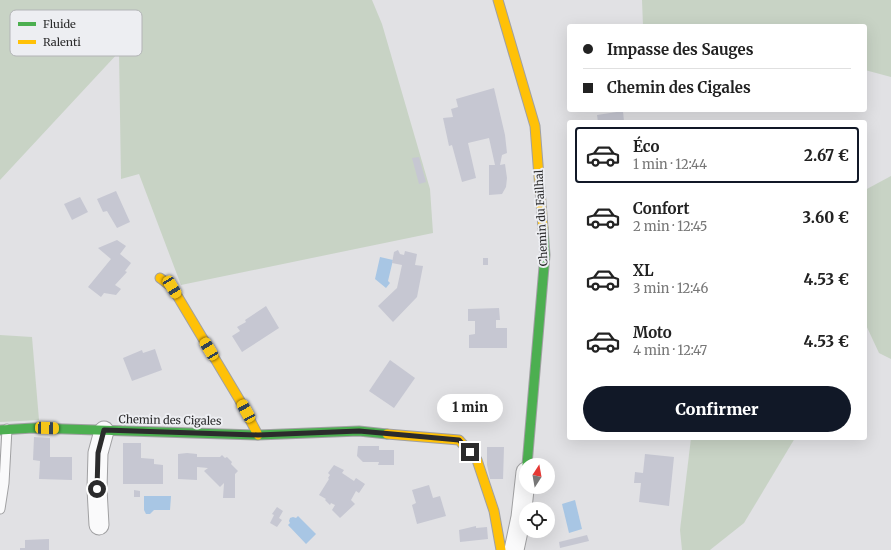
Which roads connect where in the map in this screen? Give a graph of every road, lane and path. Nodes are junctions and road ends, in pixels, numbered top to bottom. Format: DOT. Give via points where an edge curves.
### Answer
graph roads {
  1 [pos="498,0"];
  2 [pos="160,278"];
  3 [pos="4,430"];
  4 [pos="104,430"];
  5 [pos="258,435"];
  6 [pos="528,458"];
  7 [pos="524,494"];
  8 [pos="0,509"];
  9 [pos="99,525"];
  10 [pos="501,550"];
  11 [pos="514,550"];
  1 -- 6 [label="street, Chemin du Failhal" via="535,126 545,255"];
  2 -- 5 [label="street" via="172,287"];
  3 -- 4 [label="street, Chemin des Cigales"];
  3 -- 8 [label="lane" via="4,483"];
  4 -- 5 [label="street, Chemin des Cigales"];
  4 -- 9 [label="street" via="98,453"];
  5 -- 10 [label="street, Chemin des Cigales" via="359,431 459,440 477,460 494,511"];
  7 -- 11 [label="street"];
}
